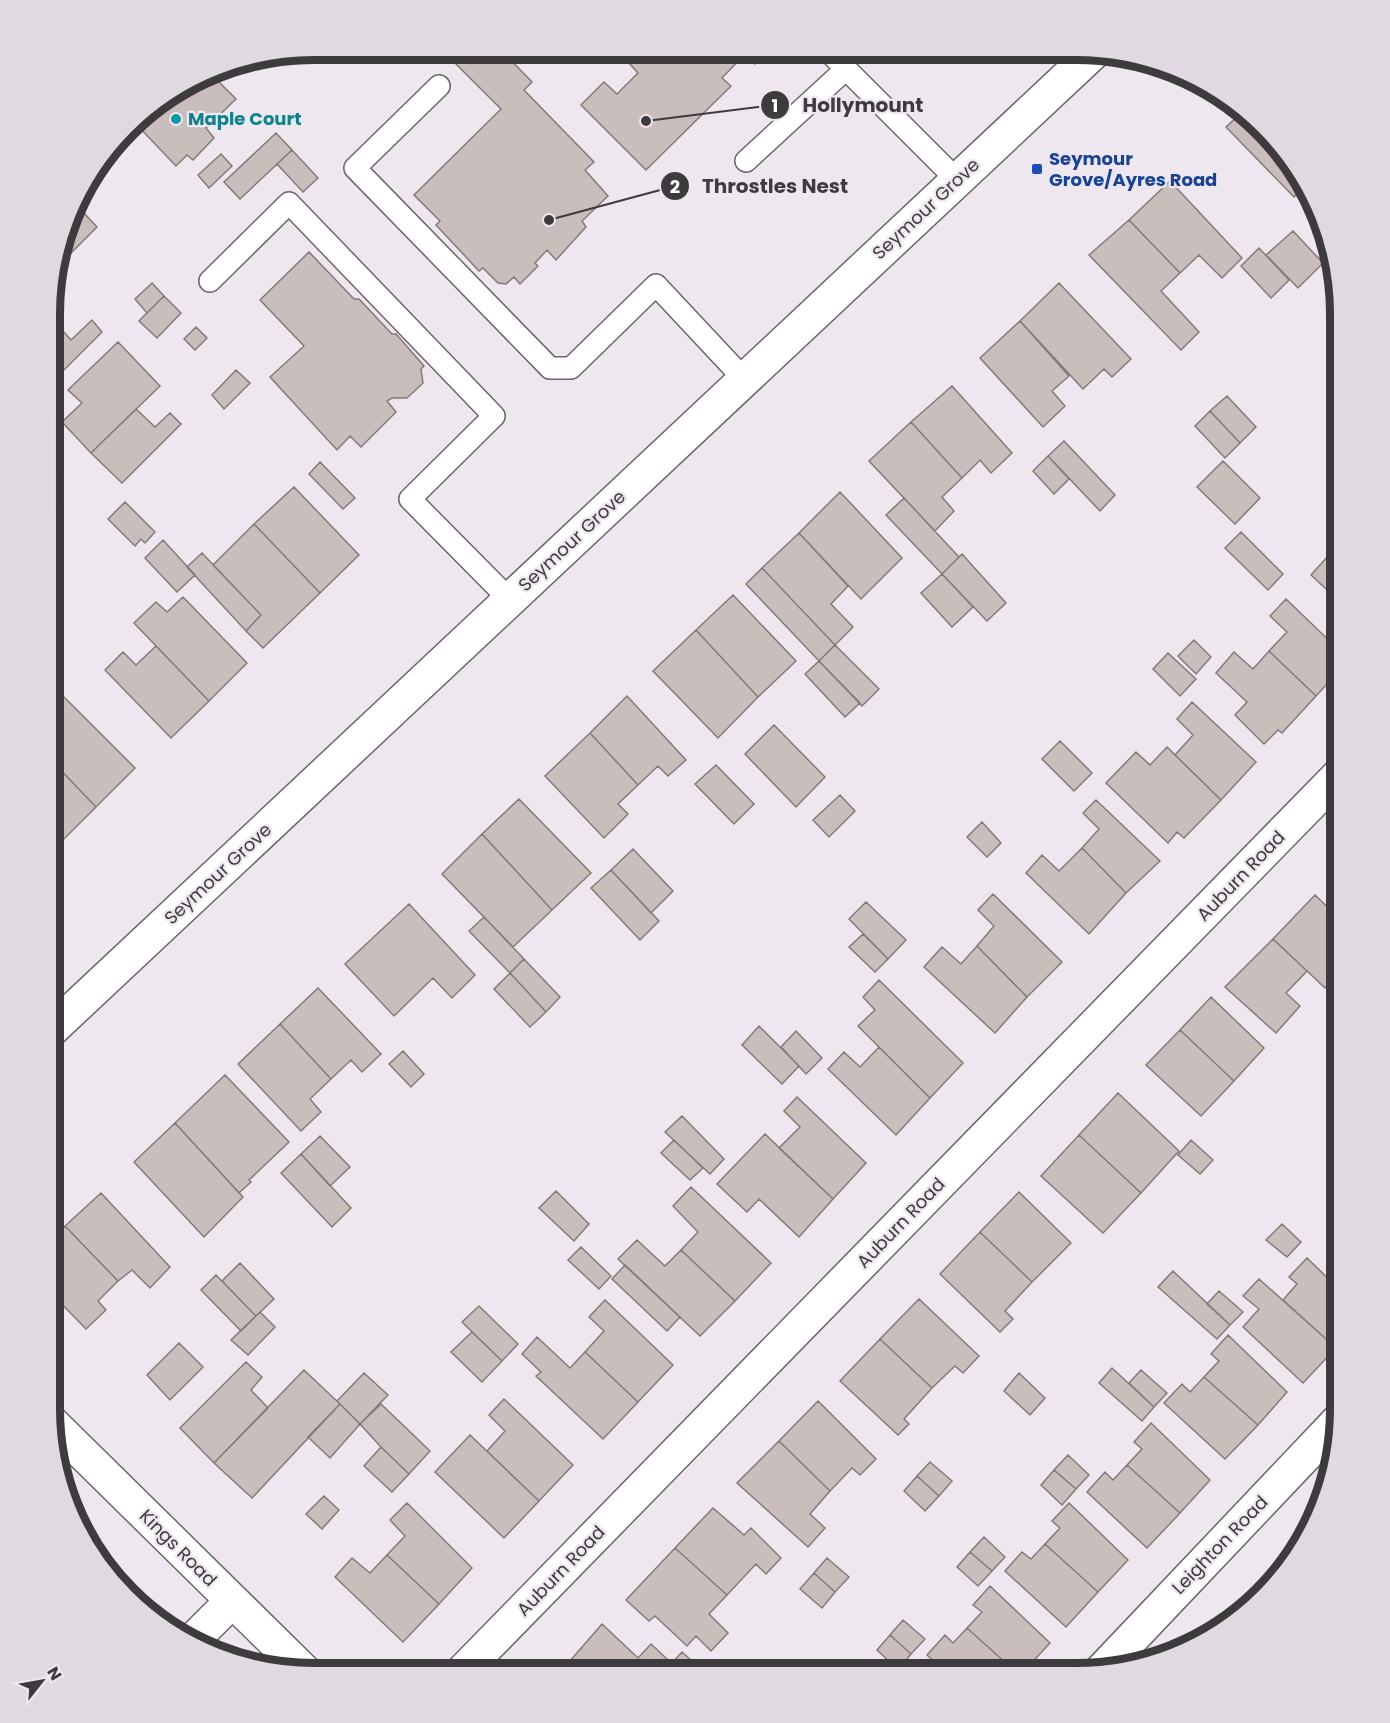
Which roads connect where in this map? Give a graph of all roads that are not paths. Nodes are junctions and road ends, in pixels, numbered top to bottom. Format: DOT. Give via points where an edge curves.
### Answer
graph roads {
  1 [pos="837,60"];
  2 [pos="1085,61"];
  3 [pos="846,69"];
  4 [pos="440,86"];
  5 [pos="746,161"];
  6 [pos="957,180"];
  7 [pos="210,281"];
  8 [pos="744,379"];
  9 [pos="510,600"];
  10 [pos="1330,784"];
  11 [pos="60,1022"];
  12 [pos="1329,1431"];
  13 [pos="61,1432"];
  14 [pos="232,1601"];
  15 [pos="198,1635"];
  16 [pos="1111,1661"];
  17 [pos="295,1662"];
  18 [pos="471,1663"];
  1 -- 3 [label="lane"];
  2 -- 6 [label="street, Seymour Grove"];
  3 -- 5 [label="lane"];
  3 -- 6 [label="lane"];
  4 -- 8 [label="lane" via="355,168 550,368 571,368 656,285"];
  6 -- 8 [label="street, Seymour Grove"];
  7 -- 9 [label="lane" via="289,203 494,416 410,499"];
  8 -- 9 [label="street, Seymour Grove"];
  9 -- 11 [label="street, Seymour Grove"];
  10 -- 18 [label="street, Auburn Road"];
  12 -- 16 [label="street, Leighton Road"];
  13 -- 14 [label="street, Kings Road"];
  14 -- 15 [label="street"];
  14 -- 17 [label="street, Kings Road"];
}
